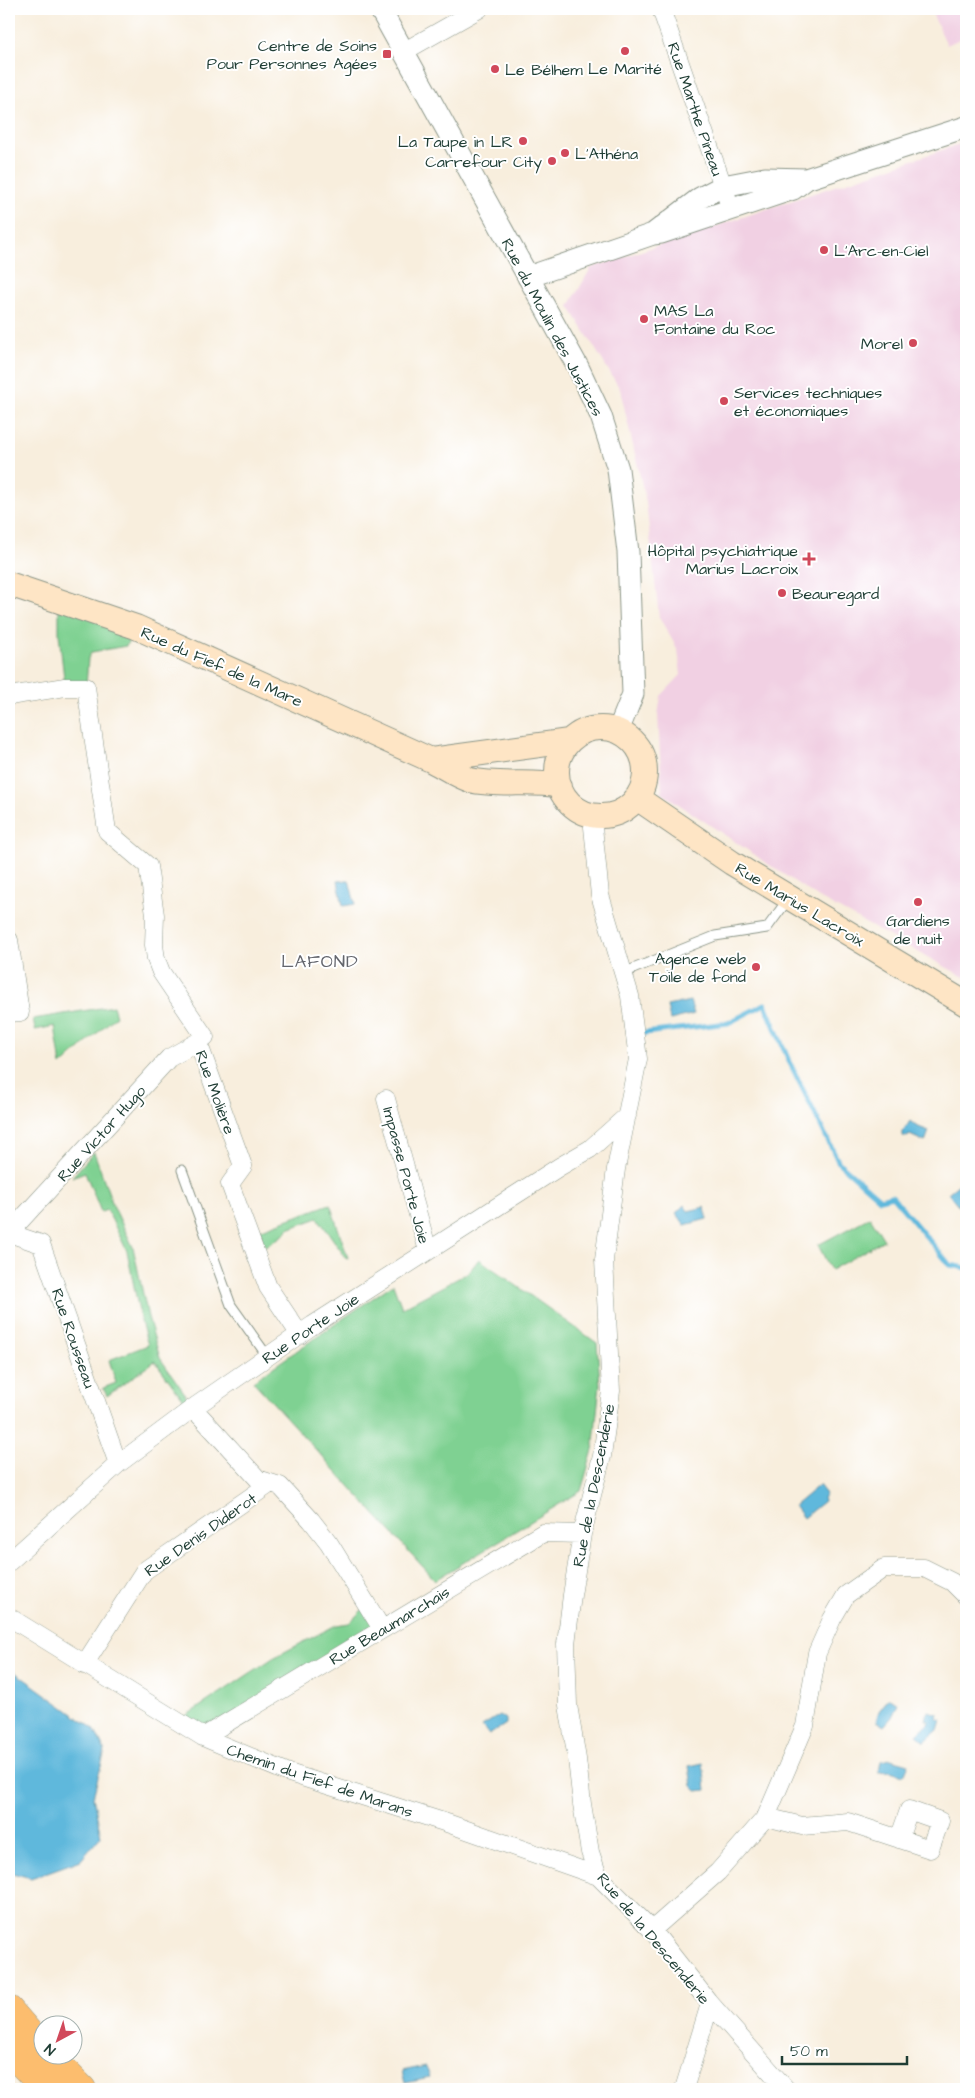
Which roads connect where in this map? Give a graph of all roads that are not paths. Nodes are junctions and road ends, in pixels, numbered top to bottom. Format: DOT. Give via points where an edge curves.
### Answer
graph roads {
  1 [pos="380,9"];
  2 [pos="479,9"];
  3 [pos="661,9"];
  4 [pos="403,52"];
  5 [pos="966,127"];
  6 [pos="806,180"];
  7 [pos="724,186"];
  8 [pos="732,209"];
  9 [pos="653,234"];
  10 [pos="528,277"];
  11 [pos="9,584"];
  12 [pos="9,696"];
  13 [pos="618,731"];
  14 [pos="569,741"];
  15 [pos="431,760"];
  16 [pos="560,786"];
  17 [pos="637,798"];
  18 [pos="596,816"];
  19 [pos="789,898"];
  20 [pos="9,940"];
  21 [pos="623,973"];
  22 [pos="966,1004"];
  23 [pos="9,1013"];
  24 [pos="198,1042"];
  25 [pos="386,1099"];
  26 [pos="627,1116"];
  27 [pos="182,1170"];
  28 [pos="30,1211"];
  29 [pos="10,1233"];
  30 [pos="41,1244"];
  31 [pos="428,1251"];
  32 [pos="300,1335"];
  33 [pos="268,1357"];
  34 [pos="193,1408"];
  35 [pos="118,1464"];
  36 [pos="271,1483"];
  37 [pos="582,1534"];
  38 [pos="9,1562"];
  39 [pos="966,1596"];
  40 [pos="9,1617"];
  41 [pos="382,1629"];
  42 [pos="84,1664"];
  43 [pos="203,1737"];
  44 [pos="766,1817"];
  45 [pos="899,1839"];
  46 [pos="598,1876"];
  47 [pos="652,1930"];
  48 [pos="710,2004"];
  49 [pos="9,2010"];
  50 [pos="32,2036"];
  51 [pos="9,2050"];
  52 [pos="60,2066"];
  53 [pos="46,2089"];
  54 [pos="82,2089"];
  55 [pos="684,2089"];
  56 [pos="786,2089"];
  1 -- 4 [label="street, Rue du Moulin des Justices"];
  2 -- 4 [label="street"];
  3 -- 7 [label="street, Rue Marthe Pineau"];
  4 -- 10 [label="street, Rue du Moulin des Justices"];
  5 -- 6 [label="street"];
  6 -- 7 [label="street" via="765,178"];
  6 -- 8 [label="street" via="793,189"];
  7 -- 8 [label="street, Rue Marthe Pineau"];
  7 -- 9 [label="street" via="700,198"];
  8 -- 9 [label="street"];
  9 -- 10 [label="street"];
  10 -- 13 [label="street, Rue du Moulin des Justices" via="578,366 601,416 618,469 628,552 633,694"];
  11 -- 15 [label="main road, Rue du Fief de la Mare" via="136,628"];
  12 -- 24 [label="street, Rue Molière" via="86,687 107,831 148,866 155,915 156,958 161,972 205,1038"];
  13 -- 14 [label="main road" via="592,728"];
  13 -- 17 [label="main road" via="637,746 643,758 646,772"];
  14 -- 15 [label="main road"];
  14 -- 16 [label="main road" via="558,762"];
  15 -- 16 [label="main road, Rue du Fief de la Mare" via="469,780"];
  16 -- 18 [label="main road" via="574,806"];
  17 -- 18 [label="main road" via="619,812"];
  17 -- 19 [label="main road, Rue Marius Lacroix"];
  18 -- 21 [label="street, Rue de la Descenderie" via="594,827 600,895"];
  19 -- 21 [label="lane" via="767,928 715,936"];
  19 -- 22 [label="main road, Rue Marius Lacroix"];
  20 -- 23 [label="street" via="20,1012"];
  21 -- 26 [label="street, Rue de la Descenderie" via="630,996 638,1059"];
  24 -- 28 [label="street, Rue Victor Hugo" via="170,1058"];
  24 -- 32 [label="street, Rue Molière" via="243,1166 230,1184 268,1287"];
  25 -- 31 [label="street, Impasse Porte Joie"];
  26 -- 31 [label="street, Rue Porte Joie" via="590,1150"];
  26 -- 37 [label="street, Rue de la Descenderie" via="616,1169 604,1260 611,1391 602,1456"];
  27 -- 33 [label="lane" via="231,1304"];
  28 -- 29 [label="street, Rue Victor Hugo"];
  28 -- 30 [label="street, Rue Rousseau"];
  29 -- 30 [label="street"];
  30 -- 35 [label="street, Rue Rousseau"];
  31 -- 32 [label="street, Rue Porte Joie"];
  32 -- 33 [label="street, Rue Porte Joie"];
  33 -- 34 [label="street, Rue Porte Joie"];
  34 -- 35 [label="street, Rue Porte Joie"];
  34 -- 36 [label="street" via="258,1480"];
  35 -- 38 [label="street, Rue Porte Joie"];
  36 -- 41 [label="street" via="280,1486 329,1543"];
  36 -- 42 [label="street, Rue Denis Diderot" via="144,1571"];
  37 -- 41 [label="street, Rue Beaumarchais" via="543,1533"];
  37 -- 46 [label="street, Rue de la Descenderie" via="566,1644 568,1705 589,1842"];
  39 -- 44 [label="street" via="952,1582 924,1568 884,1568 846,1595 817,1653 805,1726"];
  40 -- 42 [label="street, Chemin du Fief de Marans"];
  41 -- 43 [label="street, Rue Beaumarchais"];
  42 -- 43 [label="street, Chemin du Fief de Marans"];
  43 -- 46 [label="street, Chemin du Fief de Marans" via="290,1773"];
  44 -- 45 [label="street" via="802,1826 848,1822"];
  44 -- 47 [label="street" via="718,1872"];
  46 -- 47 [label="street, Rue de la Descenderie"];
  47 -- 48 [label="street, Rue de la Descenderie"];
  48 -- 55 [label="street"];
  48 -- 56 [label="street, Rue de la Descenderie"];
  49 -- 50 [label="highway"];
  51 -- 53 [label="highway"];
  52 -- 54 [label="highway"];
}
